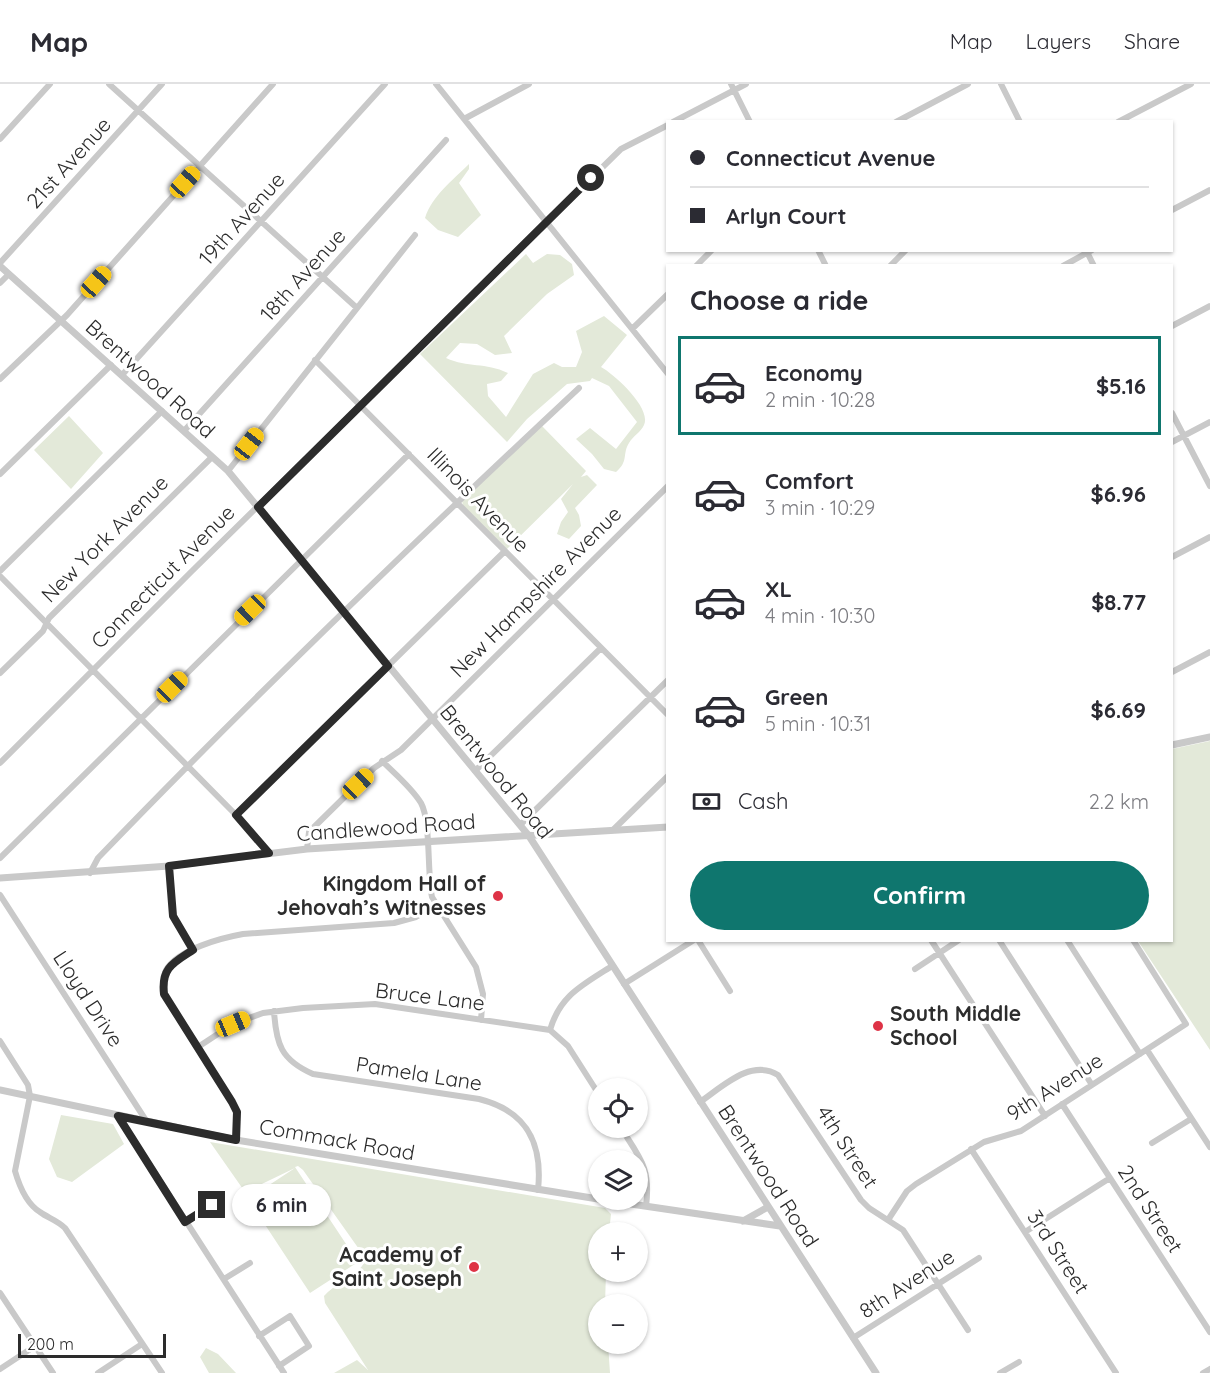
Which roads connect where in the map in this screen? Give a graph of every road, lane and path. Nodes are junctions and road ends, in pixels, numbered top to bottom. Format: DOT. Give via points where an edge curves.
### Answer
graph roads {
  1 [pos="50,84"];
  2 [pos="109,84"];
  3 [pos="162,84"];
  4 [pos="273,84"];
  5 [pos="385,84"];
  6 [pos="436,84"];
  7 [pos="529,84"];
  8 [pos="746,84"];
  9 [pos="968,84"];
  10 [pos="1001,84"];
  11 [pos="1191,84"];
  12 [pos="733,87"];
  13 [pos="138,110"];
  14 [pos="464,119"];
  15 [pos="677,120"];
  16 [pos="749,120"];
  17 [pos="900,120"];
  18 [pos="1019,120"];
  19 [pos="1122,120"];
  20 [pos="666,126"];
  21 [pos="0,139"];
  22 [pos="446,141"];
  23 [pos="199,166"];
  24 [pos="1210,190"];
  25 [pos="1173,209"];
  26 [pos="262,222"];
  27 [pos="547,222"];
  28 [pos="415,235"];
  29 [pos="709,252"];
  30 [pos="904,252"];
  31 [pos="1087,252"];
  32 [pos="698,264"];
  33 [pos="892,264"];
  34 [pos="1066,264"];
  35 [pos="0,265"];
  36 [pos="9,274"];
  37 [pos="323,277"];
  38 [pos="0,283"];
  39 [pos="666,296"];
  40 [pos="1210,306"];
  41 [pos="357,308"];
  42 [pos="60,320"];
  43 [pos="1173,325"];
  44 [pos="632,329"];
  45 [pos="315,360"];
  46 [pos="111,365"];
  47 [pos="666,372"];
  48 [pos="122,375"];
  49 [pos="0,379"];
  50 [pos="579,388"];
  51 [pos="361,406"];
  52 [pos="162,411"];
  53 [pos="1173,415"];
  54 [pos="1210,422"];
  55 [pos="184,431"];
  56 [pos="1183,436"];
  57 [pos="1173,441"];
  58 [pos="409,454"];
  59 [pos="212,457"];
  60 [pos="228,471"];
  61 [pos="0,474"];
  62 [pos="1210,486"];
  63 [pos="666,488"];
  64 [pos="456,503"];
  65 [pos="258,507"];
  66 [pos="1210,537"];
  67 [pos="505,551"];
  68 [pos="1173,556"];
  69 [pos="300,560"];
  70 [pos="0,571"];
  71 [pos="0,576"];
  72 [pos="552,599"];
  73 [pos="344,613"];
  74 [pos="47,624"];
  75 [pos="601,648"];
  76 [pos="1210,652"];
  77 [pos="388,666"];
  78 [pos="93,671"];
  79 [pos="1173,671"];
  80 [pos="0,673"];
  81 [pos="666,682"];
  82 [pos="650,698"];
  83 [pos="666,713"];
  84 [pos="141,719"];
  85 [pos="432,719"];
  86 [pos="1210,737"];
  87 [pos="1173,745"];
  88 [pos="382,761"];
  89 [pos="0,764"];
  90 [pos="188,767"];
  91 [pos="475,771"];
  92 [pos="666,778"];
  93 [pos="236,815"];
  94 [pos="520,825"];
  95 [pos="666,827"];
  96 [pos="614,829"];
  97 [pos="529,836"];
  98 [pos="427,842"];
  99 [pos="308,849"];
  100 [pos="269,853"];
  101 [pos="0,858"];
  102 [pos="169,866"];
  103 [pos="90,873"];
  104 [pos="0,878"];
  105 [pos="0,895"];
  106 [pos="437,905"];
  107 [pos="693,942"];
  108 [pos="697,942"];
  109 [pos="932,942"];
  110 [pos="956,942"];
  111 [pos="1000,942"];
  112 [pos="1068,942"];
  113 [pos="1134,942"];
  114 [pos="193,950"];
  115 [pos="939,953"];
  116 [pos="612,966"];
  117 [pos="915,969"];
  118 [pos="624,984"];
  119 [pos="730,991"];
  120 [pos="274,1011"];
  121 [pos="481,1020"];
  122 [pos="550,1030"];
  123 [pos="0,1041"];
  124 [pos="198,1047"];
  125 [pos="1147,1050"];
  126 [pos="1140,1054"];
  127 [pos="588,1078"];
  128 [pos="1092,1085"];
  129 [pos="0,1090"];
  130 [pos="30,1096"];
  131 [pos="700,1102"];
  132 [pos="1062,1104"];
  133 [pos="118,1116"];
  134 [pos="1045,1116"];
  135 [pos="1191,1119"];
  136 [pos="147,1122"];
  137 [pos="236,1140"];
  138 [pos="1152,1143"];
  139 [pos="1210,1147"];
  140 [pos="971,1149"];
  141 [pos="1110,1178"];
  142 [pos="538,1190"];
  143 [pos="588,1198"];
  144 [pos="212,1205"];
  145 [pos="648,1206"];
  146 [pos="768,1207"];
  147 [pos="888,1220"];
  148 [pos="743,1221"];
  149 [pos="185,1222"];
  150 [pos="780,1226"];
  151 [pos="1025,1232"];
  152 [pos="979,1258"];
  153 [pos="250,1263"];
  154 [pos="224,1279"];
  155 [pos="938,1284"];
  156 [pos="0,1293"];
  157 [pos="968,1330"];
  158 [pos="1210,1332"];
  159 [pos="260,1336"];
  160 [pos="853,1338"];
  161 [pos="142,1344"];
  162 [pos="35,1346"];
  163 [pos="1019,1362"];
  164 [pos="279,1366"];
  165 [pos="0,1369"];
  166 [pos="1210,1369"];
  167 [pos="53,1373"];
  168 [pos="98,1373"];
  169 [pos="162,1373"];
  170 [pos="284,1373"];
  171 [pos="876,1373"];
  172 [pos="1000,1373"];
  173 [pos="1116,1373"];
  174 [pos="1203,1373"];
  1 -- 21 [label="street"];
  2 -- 13 [label="street"];
  3 -- 13 [label="street, 21st Avenue"];
  4 -- 23 [label="street"];
  5 -- 26 [label="street, 19th Avenue"];
  6 -- 14 [label="street"];
  7 -- 14 [label="street"];
  8 -- 12 [label="street"];
  9 -- 17 [label="street"];
  10 -- 18 [label="street"];
  11 -- 19 [label="street"];
  12 -- 15 [label="street"];
  12 -- 16 [label="street"];
  13 -- 23 [label="street"];
  13 -- 35 [label="street, 21st Avenue"];
  14 -- 27 [label="street"];
  20 -- 27 [label="street, Connecticut Avenue" via="621,149"];
  22 -- 37 [label="street, 18th Avenue"];
  23 -- 26 [label="street"];
  23 -- 42 [label="street"];
  24 -- 25 [label="street"];
  26 -- 37 [label="street"];
  26 -- 48 [label="street, 19th Avenue"];
  27 -- 44 [label="street"];
  27 -- 51 [label="street, Connecticut Avenue"];
  28 -- 41 [label="street"];
  29 -- 32 [label="street"];
  30 -- 33 [label="street"];
  31 -- 34 [label="street"];
  35 -- 36 [label="street, Brentwood Road"];
  36 -- 38 [label="street"];
  36 -- 42 [label="street, Brentwood Road"];
  37 -- 41 [label="street"];
  37 -- 55 [label="street, 18th Avenue"];
  39 -- 44 [label="street"];
  40 -- 43 [label="street"];
  41 -- 45 [label="street"];
  42 -- 46 [label="street, Brentwood Road"];
  42 -- 49 [label="street"];
  44 -- 47 [label="street"];
  45 -- 51 [label="street, Illinois Avenue"];
  45 -- 60 [label="street"];
  46 -- 48 [label="street, Brentwood Road"];
  46 -- 61 [label="street"];
  48 -- 52 [label="street, Brentwood Road"];
  50 -- 64 [label="street"];
  51 -- 58 [label="street, Illinois Avenue"];
  51 -- 65 [label="street, Connecticut Avenue"];
  52 -- 55 [label="street, Brentwood Road"];
  52 -- 70 [label="street"];
  53 -- 56 [label="street"];
  54 -- 56 [label="street"];
  55 -- 59 [label="street, Brentwood Road"];
  56 -- 57 [label="street"];
  56 -- 62 [label="street"];
  58 -- 64 [label="street, Illinois Avenue"];
  58 -- 69 [label="street"];
  59 -- 60 [label="street, Brentwood Road"];
  59 -- 74 [label="street, New York Avenue"];
  60 -- 65 [label="street, Brentwood Road"];
  63 -- 72 [label="street, New Hampshire Avenue"];
  64 -- 67 [label="street, Illinois Avenue"];
  64 -- 73 [label="street"];
  65 -- 69 [label="street, Brentwood Road"];
  65 -- 78 [label="street, Connecticut Avenue"];
  66 -- 68 [label="street"];
  67 -- 72 [label="street, Illinois Avenue"];
  67 -- 77 [label="street"];
  69 -- 73 [label="street, Brentwood Road"];
  69 -- 84 [label="street"];
  71 -- 74 [label="street"];
  72 -- 75 [label="street, Illinois Avenue"];
  72 -- 85 [label="street, New Hampshire Avenue"];
  73 -- 77 [label="street, Brentwood Road"];
  73 -- 90 [label="street"];
  74 -- 78 [label="street"];
  74 -- 80 [label="street, New York Avenue"];
  75 -- 82 [label="street, Illinois Avenue"];
  75 -- 91 [label="street"];
  76 -- 79 [label="street"];
  77 -- 85 [label="street, Brentwood Road"];
  77 -- 93 [label="street"];
  78 -- 84 [label="street"];
  78 -- 89 [label="street, Connecticut Avenue"];
  81 -- 82 [label="street"];
  82 -- 83 [label="street, Illinois Avenue"];
  82 -- 94 [label="street"];
  84 -- 90 [label="street"];
  84 -- 101 [label="street"];
  85 -- 88 [label="street, New Hampshire Avenue" via="400,750"];
  85 -- 91 [label="street, Brentwood Road"];
  86 -- 87 [label="street"];
  88 -- 98 [label="street" via="422,804"];
  88 -- 99 [label="street, New Hampshire Avenue" via="309,832"];
  90 -- 93 [label="street"];
  90 -- 103 [label="street" via="98,858"];
  91 -- 94 [label="street, Brentwood Road"];
  92 -- 96 [label="street"];
  93 -- 100 [label="street"];
  94 -- 97 [label="street, Brentwood Road"];
  95 -- 96 [label="street, Candlewood Road"];
  96 -- 97 [label="street, Candlewood Road"];
  97 -- 98 [label="street, Candlewood Road"];
  97 -- 116 [label="street, Brentwood Road"];
  98 -- 99 [label="street, Candlewood Road"];
  98 -- 106 [label="street" via="430,886"];
  99 -- 100 [label="street, Candlewood Road"];
  100 -- 102 [label="street, Candlewood Road"];
  102 -- 103 [label="street, Candlewood Road"];
  102 -- 114 [label="street" via="173,916"];
  103 -- 104 [label="street, Candlewood Road"];
  105 -- 136 [label="street, Lloyd Drive"];
  106 -- 114 [label="street" via="394,923 243,934"];
  106 -- 121 [label="street" via="476,967 483,994"];
  107 -- 118 [label="street"];
  108 -- 119 [label="street"];
  109 -- 115 [label="street"];
  110 -- 115 [label="street"];
  111 -- 128 [label="street"];
  112 -- 126 [label="street"];
  113 -- 125 [label="street, 9th Avenue" via="1186,1024"];
  114 -- 124 [label="street" via="167,969 162,981 164,994"];
  115 -- 117 [label="street"];
  115 -- 134 [label="street"];
  116 -- 118 [label="street, Brentwood Road"];
  116 -- 122 [label="street" via="566,999"];
  118 -- 131 [label="street, Brentwood Road"];
  120 -- 121 [label="street, Bruce Lane" via="375,1004"];
  120 -- 124 [label="street, Bruce Lane" via="233,1024"];
  120 -- 142 [label="street, Pamela Lane" via="283,1052 290,1061 313,1074 479,1099 507,1110 535,1142 540,1171"];
  121 -- 122 [label="street, Bruce Lane"];
  122 -- 127 [label="street" via="568,1046"];
  123 -- 130 [label="street" via="28,1085"];
  124 -- 137 [label="street" via="237,1112"];
  125 -- 126 [label="street, 9th Avenue"];
  125 -- 135 [label="street"];
  126 -- 128 [label="street, 9th Avenue"];
  128 -- 132 [label="street, 9th Avenue"];
  129 -- 130 [label="street, Commack Road"];
  130 -- 133 [label="street, Commack Road"];
  130 -- 161 [label="street" via="15,1171 18,1181 39,1212 65,1228"];
  131 -- 146 [label="street, Brentwood Road"];
  131 -- 147 [label="street, 4th Street" via="753,1070 770,1070 778,1075 861,1200"];
  132 -- 134 [label="street, 9th Avenue"];
  132 -- 141 [label="street, 2nd Street"];
  133 -- 136 [label="street, Commack Road"];
  133 -- 149 [label="street"];
  134 -- 140 [label="street, 9th Avenue" via="1021,1131"];
  135 -- 138 [label="street"];
  135 -- 139 [label="street"];
  136 -- 137 [label="street, Commack Road"];
  137 -- 142 [label="street, Commack Road"];
  140 -- 147 [label="street, 9th Avenue" via="907,1191"];
  140 -- 151 [label="street, 3rd Street"];
  141 -- 151 [label="street"];
  141 -- 158 [label="street, 2nd Street"];
  142 -- 143 [label="street, Commack Road"];
  144 -- 149 [label="street"];
  145 -- 148 [label="street"];
  146 -- 148 [label="street"];
  146 -- 150 [label="street, Brentwood Road"];
  147 -- 155 [label="street, 4th Street" via="903,1230"];
  148 -- 150 [label="street"];
  149 -- 154 [label="street"];
  150 -- 160 [label="street, Brentwood Road"];
  151 -- 173 [label="street, 3rd Street"];
  152 -- 155 [label="street, 8th Avenue"];
  153 -- 154 [label="street"];
  154 -- 159 [label="street"];
  155 -- 157 [label="street, 4th Street"];
  155 -- 160 [label="street, 8th Avenue"];
  156 -- 162 [label="street"];
  159 -- 164 [label="street"];
  159 -- 164 [label="street" via="290,1316 303,1336 309,1346"];
  160 -- 171 [label="street, Brentwood Road"];
  161 -- 168 [label="street"];
  161 -- 169 [label="street"];
  162 -- 165 [label="street"];
  162 -- 167 [label="street"];
  163 -- 172 [label="street"];
  164 -- 170 [label="street"];
  166 -- 174 [label="street"];
}
